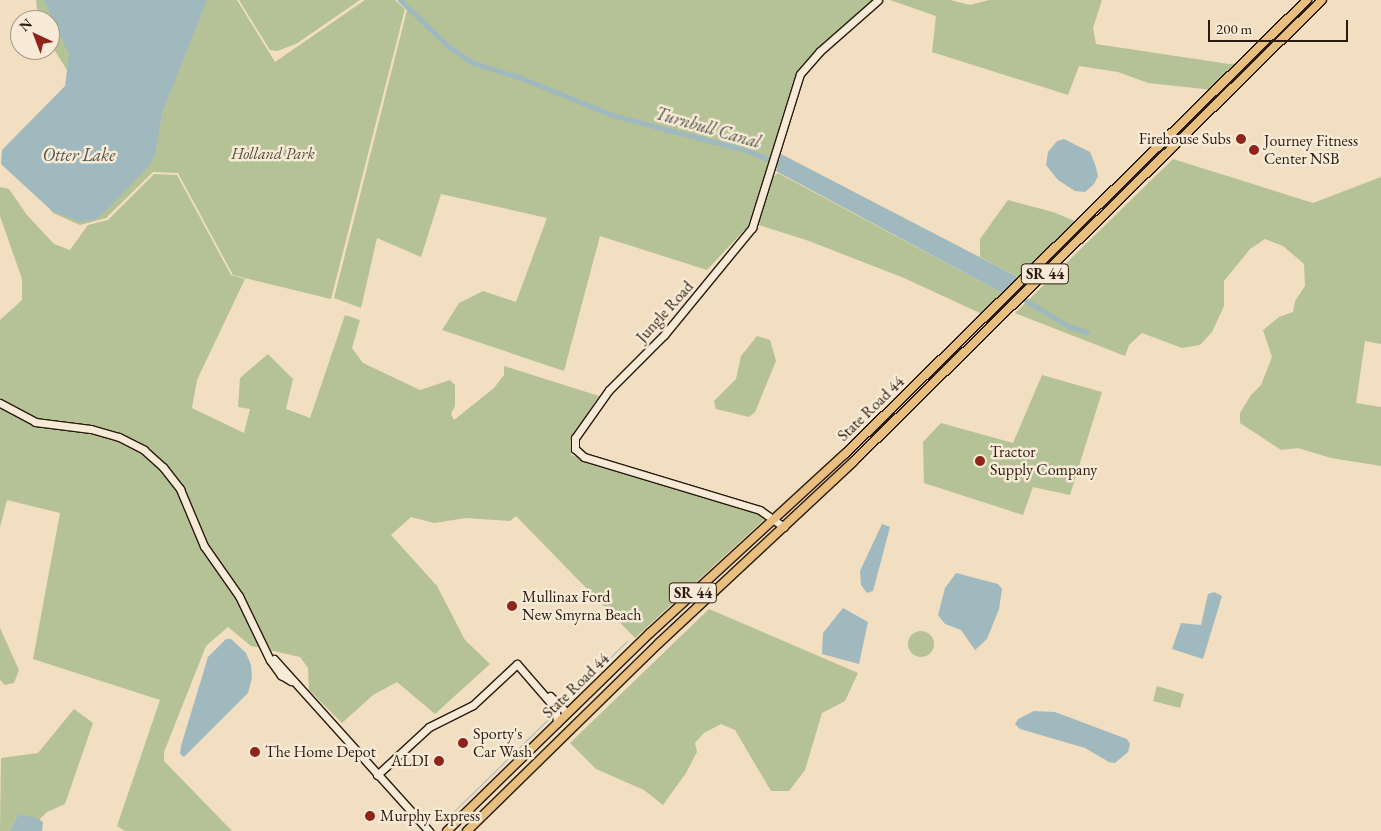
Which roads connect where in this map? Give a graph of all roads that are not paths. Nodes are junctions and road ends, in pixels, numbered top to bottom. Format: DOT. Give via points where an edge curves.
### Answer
graph roads {
  1 [pos="878,0"];
  2 [pos="1307,0"];
  3 [pos="1322,0"];
  4 [pos="1100,205"];
  5 [pos="1108,212"];
  6 [pos="0,403"];
  7 [pos="775,519"];
  8 [pos="784,527"];
  9 [pos="531,680"];
  10 [pos="568,713"];
  11 [pos="557,723"];
  12 [pos="378,775"];
  13 [pos="510,789"];
  14 [pos="429,831"];
  15 [pos="447,831"];
  16 [pos="467,831"];
  1 -- 7 [label="street, Jungle Road" via="806,65 752,228 669,329 609,390 574,443 584,457 760,510"];
  2 -- 4 [label="main road, State Road 44 / SR 44"];
  3 -- 5 [label="main road, State Road 44 / SR 44"];
  4 -- 5 [label="main road"];
  4 -- 7 [label="main road, State Road 44 / SR 44"];
  5 -- 8 [label="main road, State Road 44 / SR 44"];
  6 -- 12 [label="street" via="35,422 91,429 119,437 156,460 180,489 204,546 239,596 266,650"];
  7 -- 8 [label="street, Jungle Road"];
  7 -- 10 [label="main road, State Road 44 / SR 44"];
  8 -- 13 [label="main road, State Road 44 / SR 44" via="659,643"];
  9 -- 10 [label="street"];
  9 -- 11 [label="street" via="556,709"];
  9 -- 12 [label="street" via="517,664 473,706 428,728"];
  10 -- 11 [label="main road, State Road 44 / SR 44"];
  10 -- 13 [label="main road" via="568,726 524,769"];
  11 -- 15 [label="main road, State Road 44 / SR 44"];
  12 -- 14 [label="street"];
  13 -- 16 [label="main road, State Road 44 / SR 44"];
}
